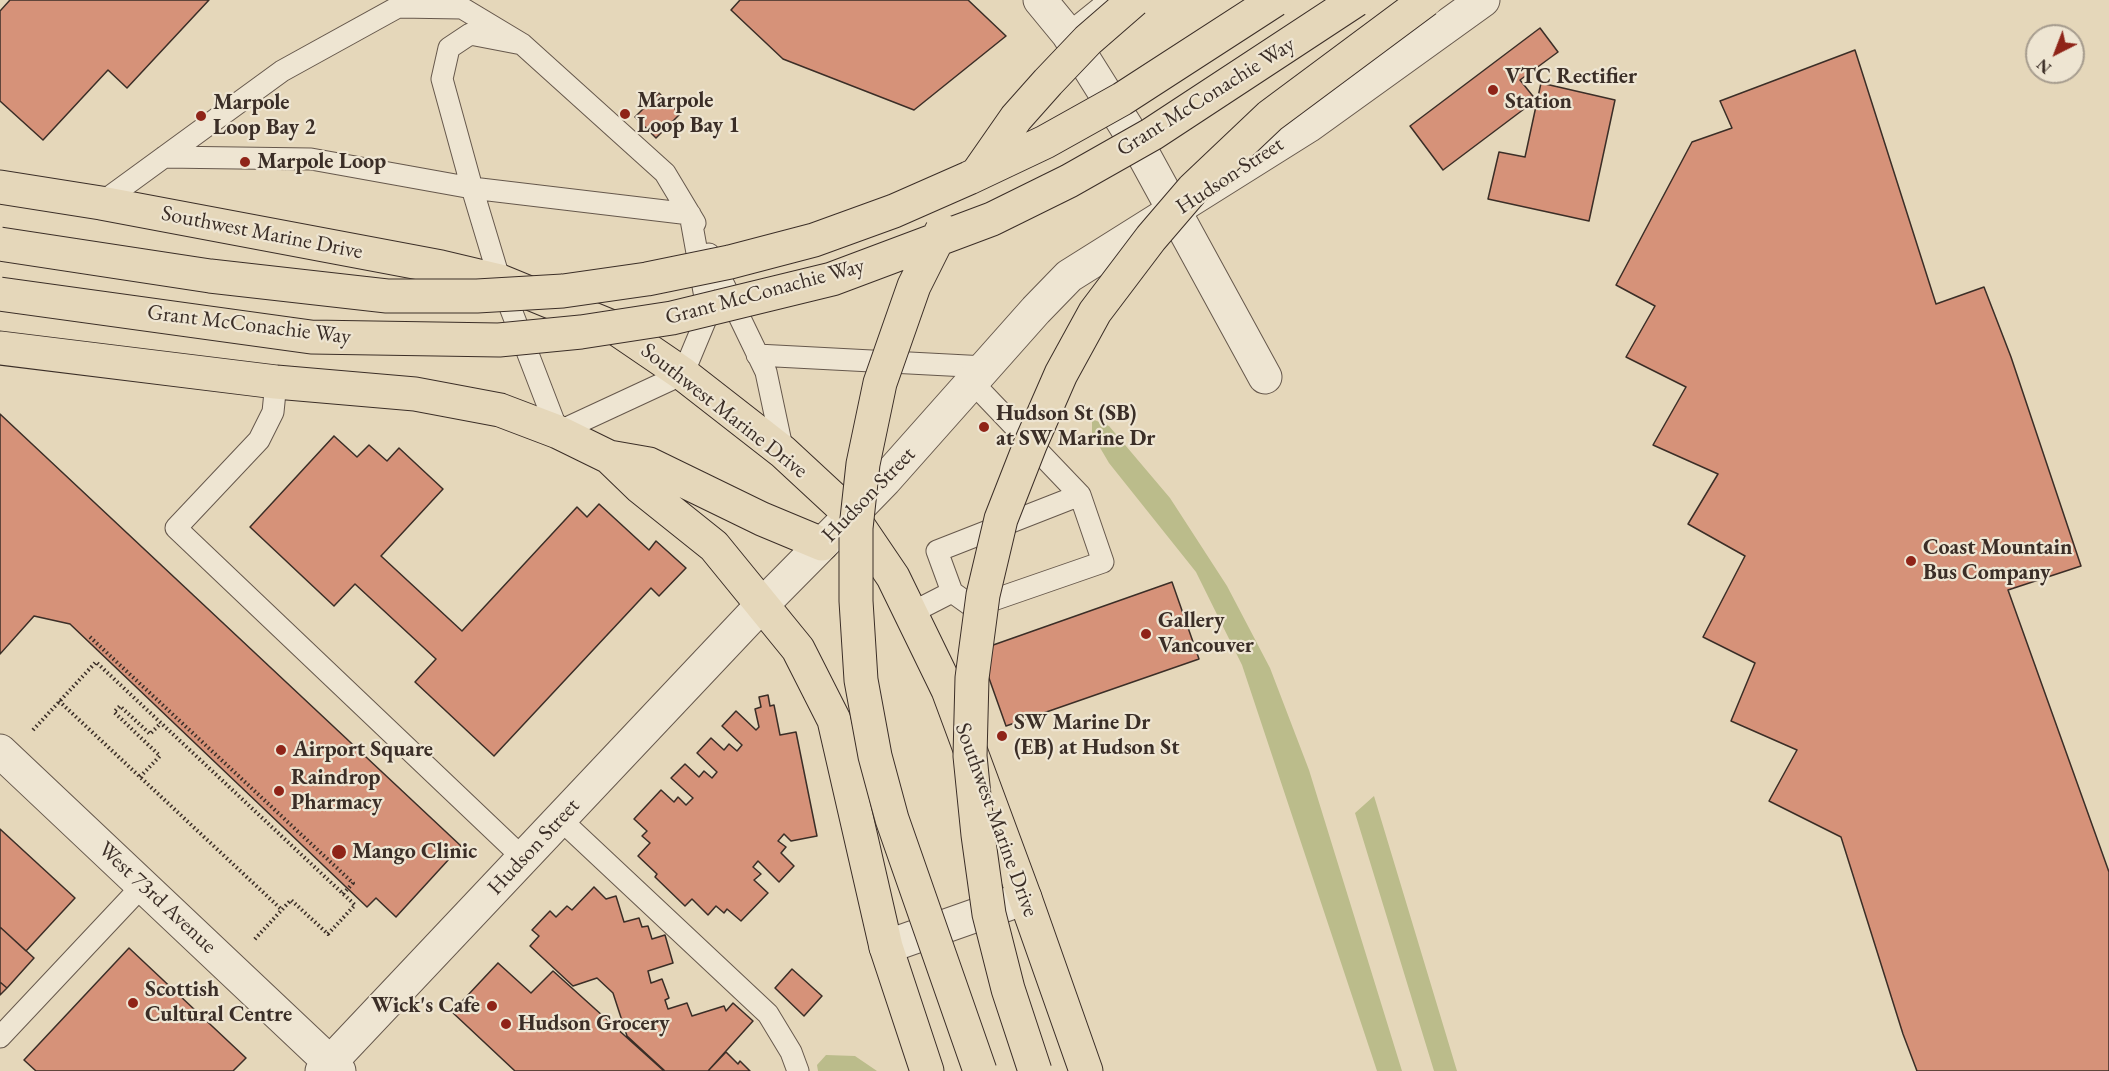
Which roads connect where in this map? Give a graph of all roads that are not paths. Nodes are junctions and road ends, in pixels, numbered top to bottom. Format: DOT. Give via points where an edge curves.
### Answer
graph roads {
  1 [pos="1040,0"];
  2 [pos="1110,0"];
  3 [pos="1134,0"];
  4 [pos="1275,0"];
  5 [pos="1356,0"];
  6 [pos="1426,0"];
  7 [pos="1483,0"];
  8 [pos="1068,34"];
  9 [pos="522,44"];
  10 [pos="164,157"];
  11 [pos="0,187"];
  12 [pos="472,188"];
  13 [pos="101,203"];
  14 [pos="1174,212"];
  15 [pos="690,214"];
  16 [pos="0,244"];
  17 [pos="500,281"];
  18 [pos="0,294"];
  19 [pos="0,348"];
  20 [pos="757,355"];
  21 [pos="683,375"];
  22 [pos="979,375"];
  23 [pos="1265,377"];
  24 [pos="276,382"];
  25 [pos="558,432"];
  26 [pos="783,452"];
  27 [pos="609,458"];
  28 [pos="1080,495"];
  29 [pos="851,515"];
  30 [pos="822,544"];
  31 [pos="952,592"];
  32 [pos="761,606"];
  33 [pos="911,613"];
  34 [pos="0,751"];
  35 [pos="560,819"];
  36 [pos="523,858"];
  37 [pos="143,885"];
  38 [pos="1025,898"];
  39 [pos="886,947"];
  40 [pos="0,1037"];
  41 [pos="330,1068"];
  42 [pos="798,1071"];
  43 [pos="927,1071"];
  44 [pos="980,1071"];
  45 [pos="1035,1071"];
  46 [pos="1086,1071"];
  1 -- 8 [label="street"];
  2 -- 8 [label="lane"];
  3 -- 44 [label="main road, bridge" via="1089,40 1016,117 941,233 898,328 880,383 863,464 856,528 856,601 861,680 875,756 892,819"];
  4 -- 16 [label="main road, Grant McConachie Way, bridge" via="1122,99 1045,142 894,212 814,240 647,279 563,291 387,296 210,276"];
  5 -- 18 [label="main road, Grant McConachie Way, bridge" via="1152,134 992,219 832,279 672,318 499,340 311,337"];
  6 -- 45 [label="main road, bridge" via="1270,116 1192,189 1151,237 1095,312 1061,374 1001,519 983,595 972,678 970,756 989,914"];
  7 -- 14 [label="street, Hudson Street" via="1308,126"];
  8 -- 14 [label="street" via="1142,152"];
  9 -- 10 [label="lane" via="462,8 398,7 282,71"];
  9 -- 12 [label="lane" via="470,34 449,48 442,78"];
  9 -- 15 [label="lane" via="665,173"];
  10 -- 12 [label="lane" via="310,159"];
  10 -- 13 [label="lane"];
  11 -- 13 [label="main road, Southwest Marine Drive"];
  12 -- 15 [label="lane"];
  12 -- 17 [label="lane"];
  13 -- 17 [label="main road, Southwest Marine Drive"];
  14 -- 22 [label="street, Hudson Street" via="1070,276"];
  14 -- 23 [label="street"];
  15 -- 20 [label="lane"];
  15 -- 21 [label="lane" via="708,314"];
  17 -- 21 [label="main road, Southwest Marine Drive" via="617,329"];
  17 -- 25 [label="lane"];
  19 -- 24 [label="main road"];
  20 -- 22 [label="lane"];
  20 -- 26 [label="lane" via="766,372"];
  21 -- 25 [label="lane"];
  21 -- 26 [label="main road, Southwest Marine Drive"];
  22 -- 28 [label="lane"];
  22 -- 29 [label="street, Hudson Street"];
  24 -- 25 [label="main road" via="415,394 501,410"];
  24 -- 36 [label="lane" via="273,412 259,440 176,528"];
  25 -- 27 [label="main road"];
  26 -- 29 [label="main road, Southwest Marine Drive"];
  27 -- 30 [label="main road" via="649,464"];
  27 -- 32 [label="main road" via="714,546"];
  28 -- 31 [label="lane" via="937,551"];
  28 -- 31 [label="lane" via="1103,562 973,607"];
  29 -- 30 [label="street, Hudson Street"];
  29 -- 33 [label="main road, Southwest Marine Drive" via="893,577"];
  30 -- 32 [label="street, Hudson Street"];
  31 -- 33 [label="lane"];
  32 -- 35 [label="street, Hudson Street"];
  32 -- 39 [label="main road" via="798,649 834,720"];
  33 -- 38 [label="main road, Southwest Marine Drive" via="948,690"];
  34 -- 37 [label="street, West 73rd Avenue"];
  35 -- 36 [label="street, Hudson Street"];
  35 -- 42 [label="lane" via="768,1014"];
  36 -- 41 [label="street, Hudson Street"];
  37 -- 40 [label="lane"];
  37 -- 41 [label="street, West 73rd Avenue"];
  38 -- 39 [label="street"];
  38 -- 46 [label="main road, Southwest Marine Drive"];
  39 -- 43 [label="main road"];
}
